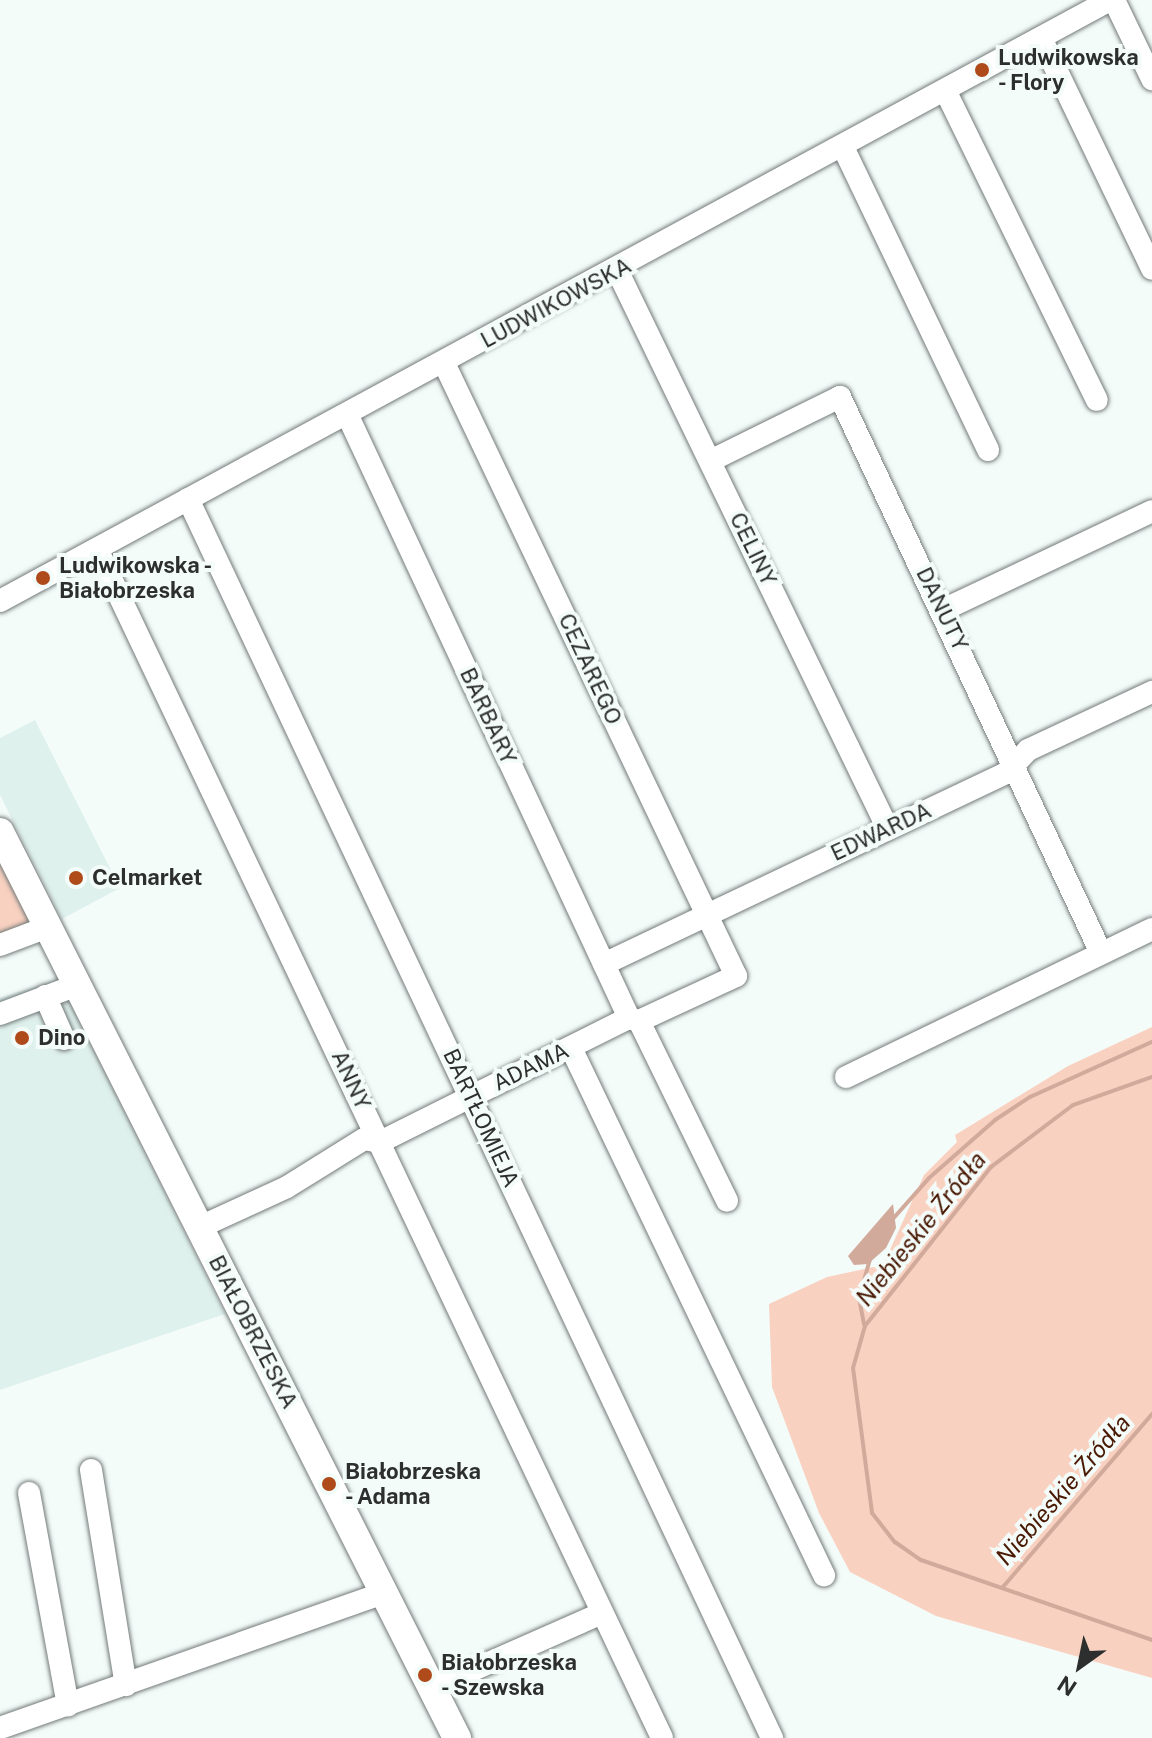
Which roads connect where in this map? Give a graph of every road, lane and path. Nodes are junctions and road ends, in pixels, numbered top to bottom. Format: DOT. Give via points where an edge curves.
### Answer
graph roads {
  1 [pos="1112,0"];
  2 [pos="1041,38"];
  3 [pos="1152,79"];
  4 [pos="945,90"];
  5 [pos="843,147"];
  6 [pos="1152,269"];
  7 [pos="617,270"];
  8 [pos="444,363"];
  9 [pos="1097,400"];
  10 [pos="347,414"];
  11 [pos="988,450"];
  12 [pos="710,461"];
  13 [pos="188,499"];
  14 [pos="1152,511"];
  15 [pos="97,549"];
  16 [pos="0,601"];
  17 [pos="943,610"];
  18 [pos="1152,692"];
  19 [pos="1015,761"];
  20 [pos="888,829"];
  21 [pos="0,832"];
  22 [pos="707,915"];
  23 [pos="48,927"];
  24 [pos="1152,929"];
  25 [pos="0,945"];
  26 [pos="1101,953"];
  27 [pos="604,964"];
  28 [pos="736,976"];
  29 [pos="77,985"];
  30 [pos="45,996"];
  31 [pos="0,1014"];
  32 [pos="634,1019"];
  33 [pos="64,1039"];
  34 [pos="571,1048"];
  35 [pos="846,1077"];
  36 [pos="470,1096"];
  37 [pos="380,1142"];
  38 [pos="727,1201"];
  39 [pos="200,1227"];
  40 [pos="91,1470"];
  41 [pos="29,1493"];
  42 [pos="824,1575"];
  43 [pos="384,1593"];
  44 [pos="602,1613"];
  45 [pos="126,1685"];
  46 [pos="432,1688"];
  47 [pos="68,1705"];
  48 [pos="0,1728"];
  49 [pos="457,1738"];
  50 [pos="662,1738"];
  51 [pos="772,1738"];
  1 -- 2 [label="street, LUDWIKOWSKA"];
  1 -- 3 [label="street"];
  2 -- 4 [label="street, LUDWIKOWSKA"];
  2 -- 6 [label="street"];
  4 -- 5 [label="street, LUDWIKOWSKA"];
  4 -- 9 [label="street"];
  5 -- 7 [label="street, LUDWIKOWSKA"];
  5 -- 11 [label="street"];
  7 -- 8 [label="street, LUDWIKOWSKA"];
  7 -- 12 [label="street, CELINY"];
  8 -- 10 [label="street, LUDWIKOWSKA"];
  8 -- 22 [label="street, CEZAREGO"];
  10 -- 13 [label="street, LUDWIKOWSKA"];
  10 -- 27 [label="street, BARBARY"];
  12 -- 17 [label="street, DANUTY" via="840,397"];
  12 -- 20 [label="street, CELINY"];
  13 -- 15 [label="street, LUDWIKOWSKA"];
  13 -- 36 [label="street, BARTŁOMIEJA"];
  14 -- 17 [label="street"];
  15 -- 16 [label="street, LUDWIKOWSKA"];
  15 -- 37 [label="street, ANNY"];
  17 -- 19 [label="street, DANUTY"];
  18 -- 19 [label="street, EDWARDA"];
  19 -- 20 [label="street, EDWARDA" via="1006,773"];
  19 -- 26 [label="street, DANUTY"];
  20 -- 22 [label="street, EDWARDA"];
  21 -- 23 [label="main road, BIAŁOBRZESKA"];
  22 -- 27 [label="street, EDWARDA"];
  22 -- 28 [label="street, CEZAREGO"];
  23 -- 25 [label="street"];
  23 -- 29 [label="main road, BIAŁOBRZESKA"];
  24 -- 26 [label="street"];
  26 -- 35 [label="street"];
  27 -- 32 [label="street, BARBARY"];
  28 -- 32 [label="street, ADAMA"];
  29 -- 30 [label="street"];
  29 -- 39 [label="main road, BIAŁOBRZESKA"];
  30 -- 31 [label="street"];
  30 -- 33 [label="street"];
  32 -- 34 [label="street, ADAMA"];
  32 -- 38 [label="street, BARBARY"];
  34 -- 36 [label="street, ADAMA"];
  34 -- 42 [label="street"];
  36 -- 37 [label="street, ADAMA"];
  36 -- 51 [label="street, BARTŁOMIEJA"];
  37 -- 39 [label="street, ADAMA" via="364,1139 287,1187"];
  37 -- 44 [label="street, ANNY"];
  39 -- 43 [label="main road, BIAŁOBRZESKA"];
  40 -- 45 [label="street"];
  41 -- 47 [label="street"];
  43 -- 45 [label="street"];
  43 -- 46 [label="main road, BIAŁOBRZESKA"];
  44 -- 46 [label="street"];
  44 -- 50 [label="street, ANNY"];
  45 -- 47 [label="street"];
  46 -- 49 [label="main road, BIAŁOBRZESKA"];
  47 -- 48 [label="street"];
}
